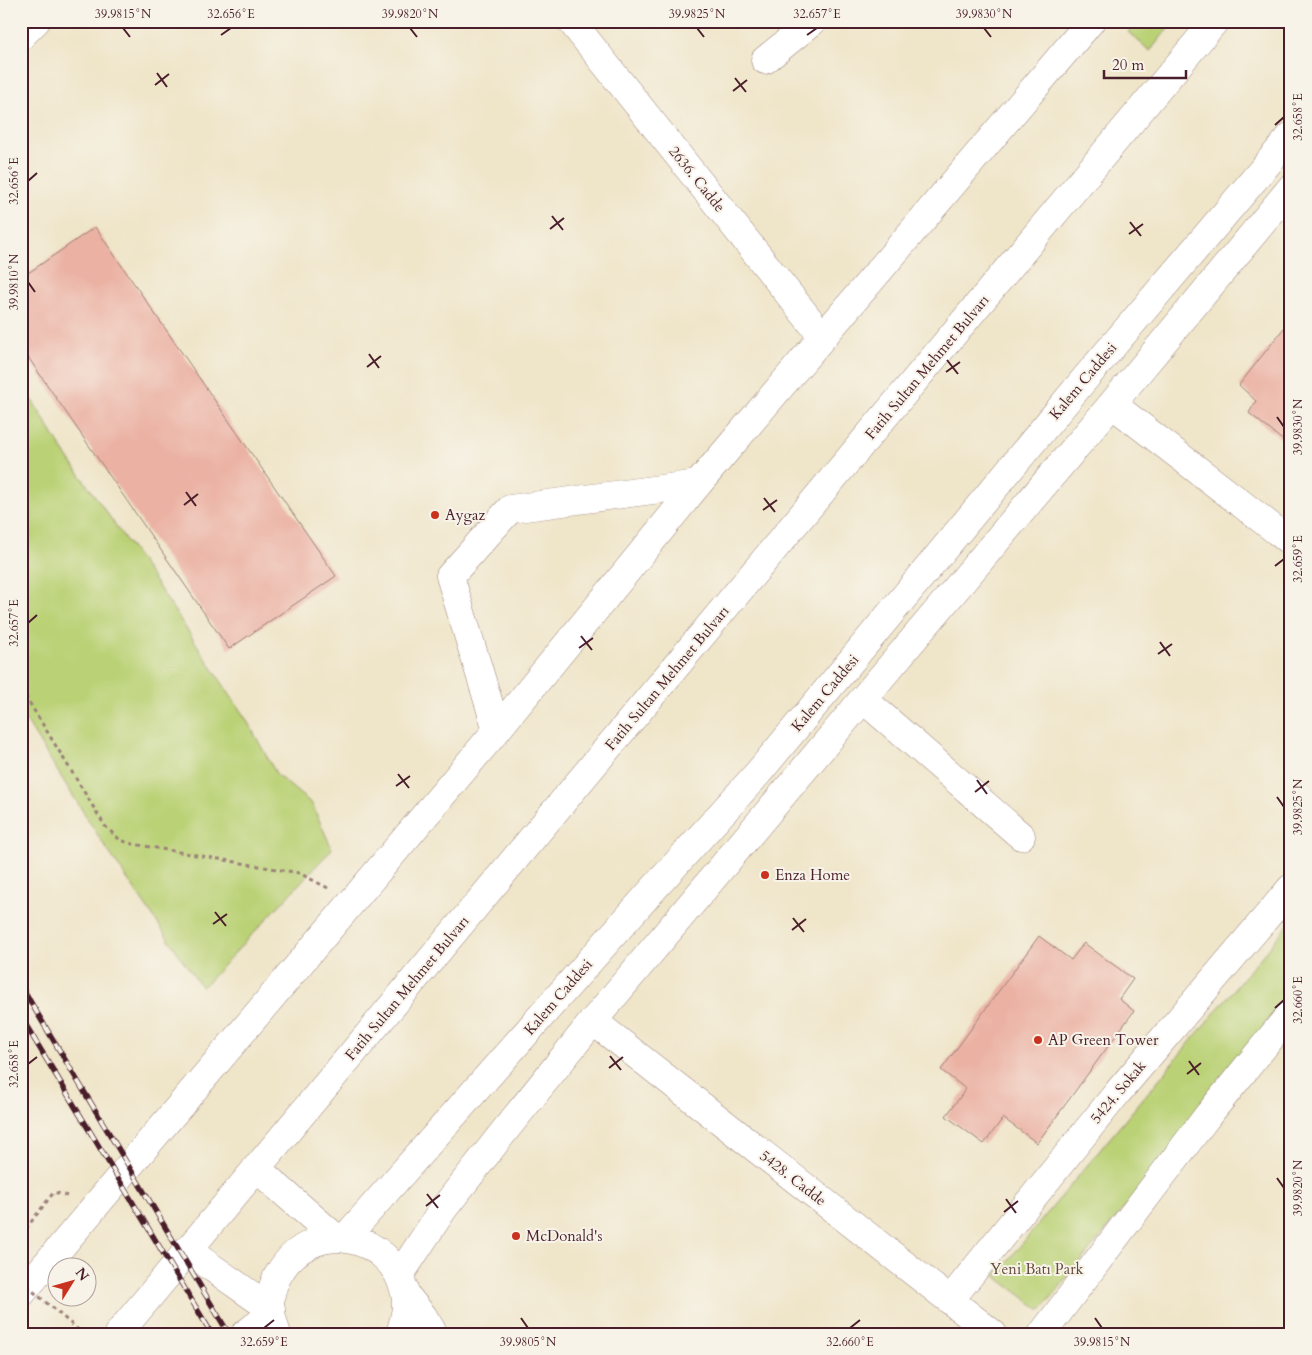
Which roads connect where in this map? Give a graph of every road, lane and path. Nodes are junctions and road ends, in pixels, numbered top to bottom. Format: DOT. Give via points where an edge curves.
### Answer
graph roads {
  1 [pos="36,21"];
  2 [pos="571,21"];
  3 [pos="813,21"];
  4 [pos="1091,21"];
  5 [pos="1215,21"];
  6 [pos="21,36"];
  7 [pos="765,60"];
  8 [pos="1291,136"];
  9 [pos="1291,188"];
  10 [pos="823,337"];
  11 [pos="1112,404"];
  12 [pos="698,484"];
  13 [pos="1291,542"];
  14 [pos="21,689"];
  15 [pos="863,699"];
  16 [pos="497,730"];
  17 [pos="1022,836"];
  18 [pos="1291,888"];
  19 [pos="353,901"];
  20 [pos="1291,1013"];
  21 [pos="593,1021"];
  22 [pos="256,1168"];
  23 [pos="29,1226"];
  24 [pos="21,1235"];
  25 [pos="340,1238"];
  26 [pos="187,1250"];
  27 [pos="21,1280"];
  28 [pos="402,1285"];
  29 [pos="21,1294"];
  30 [pos="950,1300"];
  31 [pos="273,1319"];
  32 [pos="84,1334"];
  33 [pos="118,1334"];
  34 [pos="244,1334"];
  35 [pos="400,1334"];
  36 [pos="434,1334"];
  37 [pos="993,1334"];
  38 [pos="1042,1334"];
  1 -- 6 [label="main road"];
  2 -- 10 [label="main road, 2636. Cadde"];
  3 -- 7 [label="main road"];
  4 -- 10 [label="main road"];
  5 -- 22 [label="main road, Fatih Sultan Mehmet Bulvarı"];
  8 -- 25 [label="main road, Kalem Caddesi" via="1076,389 759,772"];
  9 -- 11 [label="main road"];
  10 -- 12 [label="main road"];
  11 -- 13 [label="main road"];
  11 -- 15 [label="main road"];
  12 -- 16 [label="main road"];
  12 -- 16 [label="main road" via="510,509 450,576"];
  14 -- 19 [label="path" via="104,826 120,840 299,873"];
  15 -- 17 [label="main road"];
  15 -- 21 [label="main road"];
  16 -- 19 [label="main road"];
  18 -- 30 [label="main road, 5424. Sokak" via="1118,1092"];
  19 -- 29 [label="main road"];
  20 -- 38 [label="main road" via="1209,1114"];
  21 -- 28 [label="main road" via="444,1208"];
  21 -- 30 [label="main road, 5428. Cadde"];
  22 -- 25 [label="main road"];
  22 -- 26 [label="main road, Fatih Sultan Mehmet Bulvarı"];
  23 -- 24 [label="path"];
  25 -- 28 [label="main road" via="358,1241 382,1254 392,1264"];
  25 -- 31 [label="main road" via="317,1241 299,1250 285,1264 275,1280 270,1299"];
  26 -- 31 [label="main road"];
  26 -- 33 [label="main road, Fatih Sultan Mehmet Bulvarı"];
  27 -- 32 [label="path, bridge"];
  28 -- 35 [label="main road" via="406,1314"];
  28 -- 36 [label="main road"];
  30 -- 37 [label="main road, 5428. Cadde"];
  31 -- 34 [label="main road"];
}
